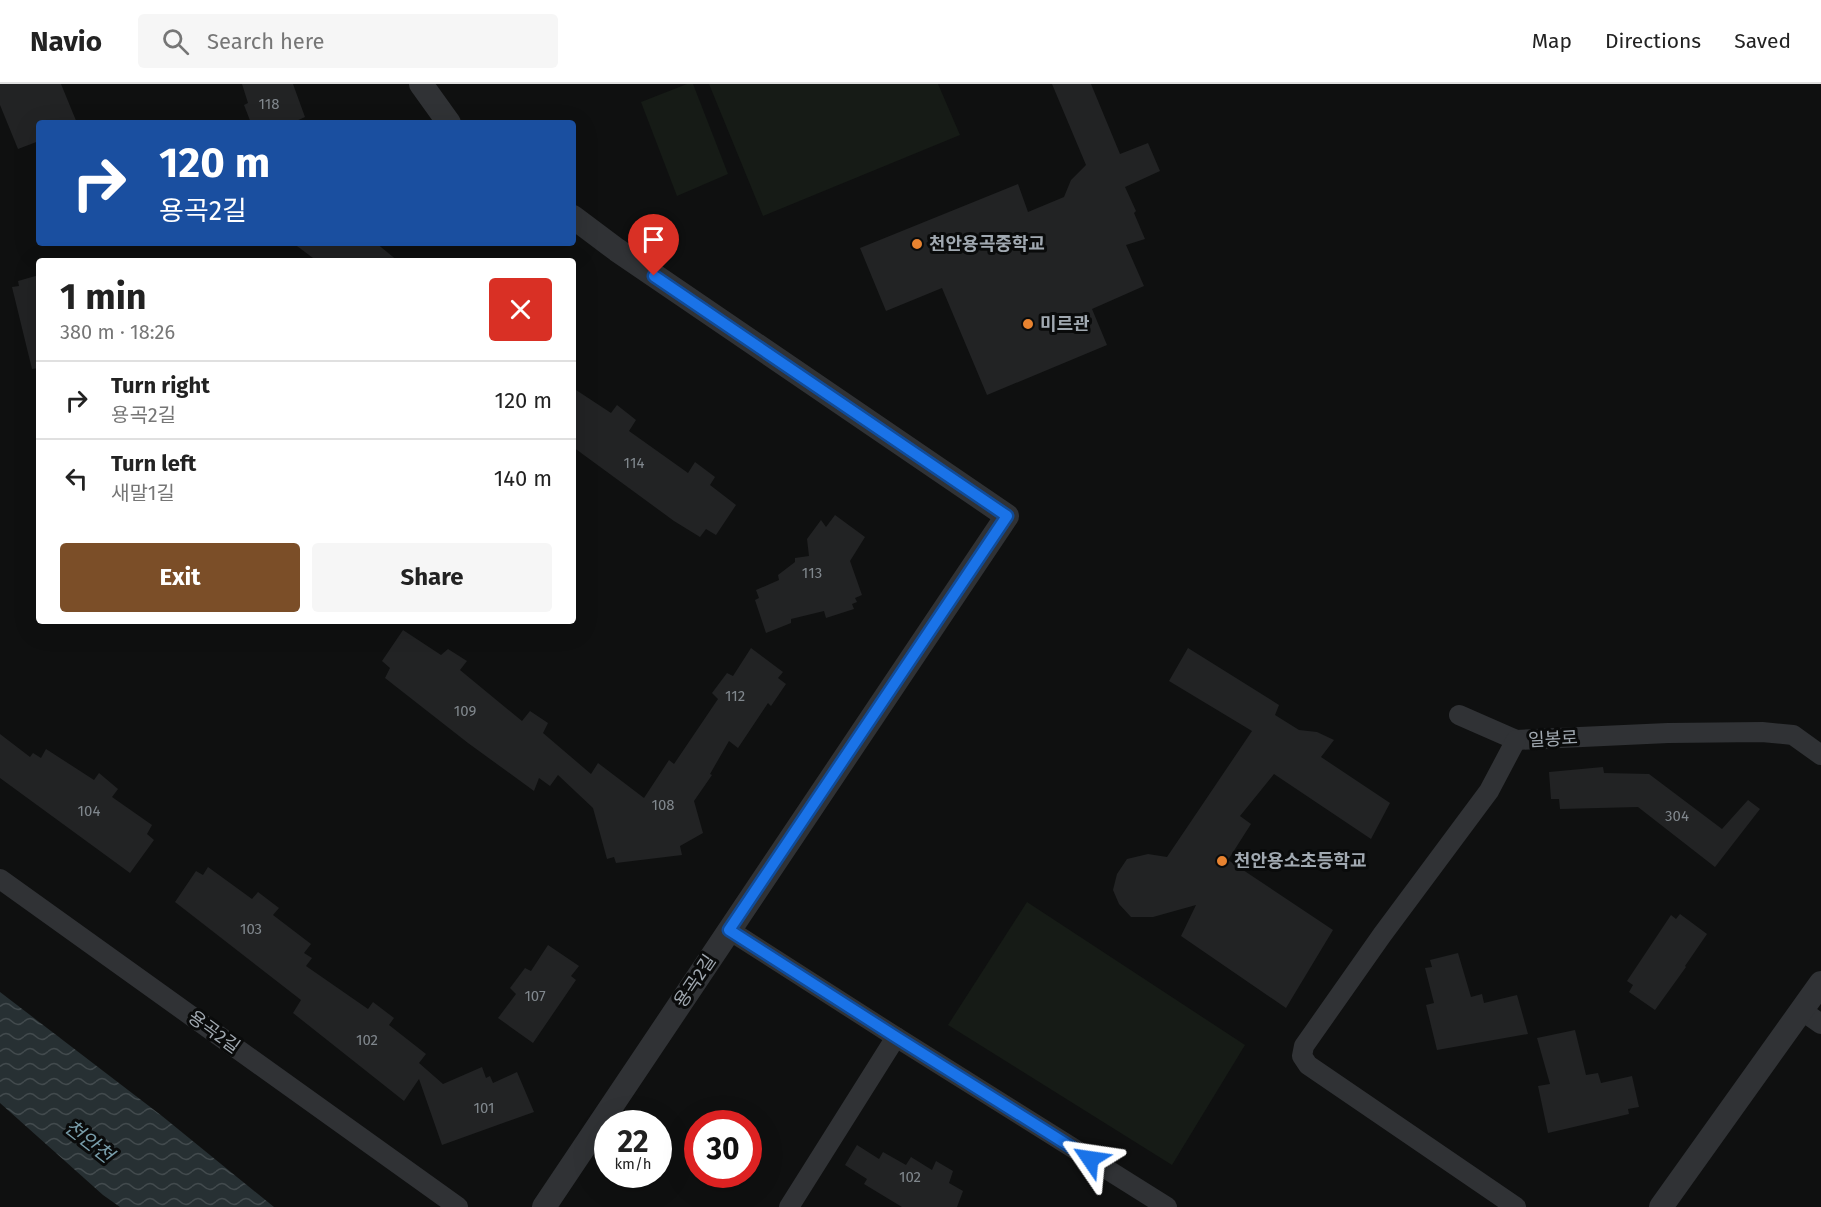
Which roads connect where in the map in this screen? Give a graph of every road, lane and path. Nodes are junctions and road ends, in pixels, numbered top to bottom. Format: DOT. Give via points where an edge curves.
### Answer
graph roads {
  1 [pos="421,84"];
  2 [pos="447,120"];
  3 [pos="576,219"];
  4 [pos="1459,715"];
  5 [pos="1516,740"];
  6 [pos="1821,755"];
  7 [pos="0,879"];
  8 [pos="729,930"];
  9 [pos="1821,983"];
  10 [pos="1811,1017"];
  11 [pos="896,1037"];
  12 [pos="458,1207"];
  13 [pos="544,1207"];
  14 [pos="789,1207"];
  15 [pos="1167,1207"];
  16 [pos="1516,1207"];
  17 [pos="1660,1207"];
  1 -- 2 [label="street"];
  3 -- 8 [label="street, 용곡2길" via="1007,516"];
  4 -- 5 [label="street"];
  5 -- 6 [label="street, 일봉로" via="1762,732 1794,735"];
  5 -- 16 [label="street, 일봉로" via="1489,791 1382,935 1304,1046 1302,1056 1308,1065"];
  7 -- 12 [label="street, 용곡2길"];
  8 -- 11 [label="street"];
  8 -- 13 [label="street, 용곡2길"];
  9 -- 10 [label="street"];
  10 -- 17 [label="street"];
  11 -- 14 [label="street"];
  11 -- 15 [label="street"];
}
